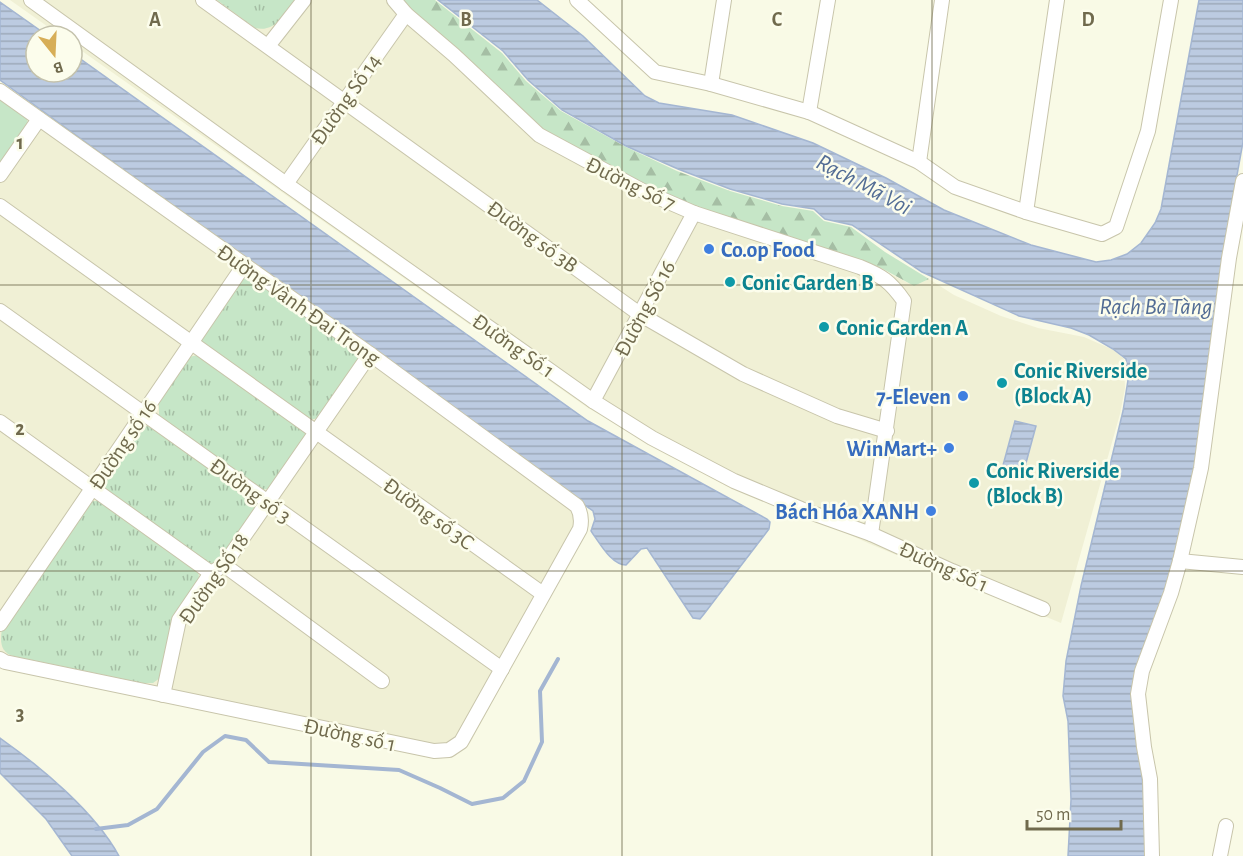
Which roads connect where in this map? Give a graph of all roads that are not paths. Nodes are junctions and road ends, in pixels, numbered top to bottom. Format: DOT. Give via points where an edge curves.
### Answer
graph roads {
  1 [pos="31,0"];
  2 [pos="203,0"];
  3 [pos="304,0"];
  4 [pos="394,0"];
  5 [pos="577,0"];
  6 [pos="828,0"];
  7 [pos="942,0"];
  8 [pos="1057,0"];
  9 [pos="1171,0"];
  10 [pos="720,3"];
  11 [pos="406,14"];
  12 [pos="268,46"];
  13 [pos="711,84"];
  14 [pos="0,91"];
  15 [pos="344,99"];
  16 [pos="808,112"];
  17 [pos="39,119"];
  18 [pos="919,162"];
  19 [pos="0,175"];
  20 [pos="1243,181"];
  21 [pos="286,184"];
  22 [pos="0,206"];
  23 [pos="1026,212"];
  24 [pos="694,213"];
  25 [pos="244,265"];
  26 [pos="0,311"];
  27 [pos="641,315"];
  28 [pos="191,343"];
  29 [pos="370,354"];
  30 [pos="593,401"];
  31 [pos="144,413"];
  32 [pos="0,422"];
  33 [pos="887,431"];
  34 [pos="316,432"];
  35 [pos="92,489"];
  36 [pos="267,501"];
  37 [pos="580,529"];
  38 [pos="871,534"];
  39 [pos="1180,561"];
  40 [pos="224,565"];
  41 [pos="1243,567"];
  42 [pos="212,573"];
  43 [pos="543,594"];
  44 [pos="1043,609"];
  45 [pos="0,624"];
  46 [pos="0,659"];
  47 [pos="502,669"];
  48 [pos="382,681"];
  49 [pos="163,694"];
  50 [pos="1226,826"];
  51 [pos="1152,856"];
  52 [pos="1220,856"];
  1 -- 21 [label="street, Đường Số 1"];
  2 -- 12 [label="street, Đường số 3B"];
  3 -- 12 [label="street"];
  4 -- 11 [label="street, Đường Số 7"];
  5 -- 13 [label="street" via="655,72"];
  6 -- 16 [label="street"];
  7 -- 18 [label="street"];
  8 -- 23 [label="street"];
  9 -- 23 [label="street" via="1148,131 1116,227 1102,234"];
  10 -- 13 [label="street"];
  11 -- 15 [label="street, Đường Số 14"];
  11 -- 24 [label="street, Đường Số 7" via="539,135 641,190"];
  12 -- 15 [label="street, Đường số 3B"];
  13 -- 16 [label="street"];
  14 -- 17 [label="street, Đường Vành Đai Trong"];
  15 -- 21 [label="street, Đường Số 14"];
  15 -- 27 [label="street, Đường số 3B"];
  16 -- 18 [label="street"];
  17 -- 19 [label="street"];
  17 -- 25 [label="street, Đường Vành Đai Trong"];
  18 -- 23 [label="street" via="955,187"];
  20 -- 39 [label="street" via="1201,468"];
  21 -- 30 [label="street, Đường Số 1"];
  22 -- 28 [label="street"];
  24 -- 27 [label="street, Đường Số 16"];
  24 -- 33 [label="street, Đường Số 7" via="782,240 880,275 891,283 904,301"];
  25 -- 28 [label="street, Đường số 16"];
  25 -- 29 [label="street, Đường Vành Đai Trong"];
  26 -- 31 [label="street, Đường số 3"];
  27 -- 30 [label="street, Đường Số 16"];
  27 -- 33 [label="street, Đường số 3B" via="743,375 837,416"];
  28 -- 31 [label="street, Đường số 16"];
  28 -- 34 [label="street"];
  29 -- 34 [label="street, Đường Số 18"];
  29 -- 37 [label="street, Đường Vành Đai Trong" via="577,506"];
  30 -- 38 [label="street, Đường Số 1" via="652,438 734,481"];
  31 -- 35 [label="street, Đường số 16"];
  31 -- 36 [label="street, Đường số 3"];
  32 -- 35 [label="street"];
  33 -- 38 [label="street"];
  34 -- 36 [label="street, Đường Số 18"];
  34 -- 43 [label="street, Đường số 3C"];
  35 -- 42 [label="street"];
  35 -- 45 [label="street, Đường số 16"];
  36 -- 40 [label="street, Đường Số 18"];
  36 -- 47 [label="street, Đường số 3"];
  37 -- 43 [label="street, Đường số 1"];
  38 -- 44 [label="street, Đường Số 1"];
  39 -- 41 [label="street"];
  39 -- 51 [label="street" via="1142,671 1138,694 1150,779"];
  40 -- 42 [label="street, Đường Số 18"];
  40 -- 48 [label="street"];
  42 -- 49 [label="street, Đường Số 18" via="179,620"];
  43 -- 47 [label="street, Đường số 1"];
  46 -- 49 [label="street, Đường số 1"];
  47 -- 49 [label="street, Đường số 1" via="461,742 449,750 434,752"];
  50 -- 52 [label="street"];
}
